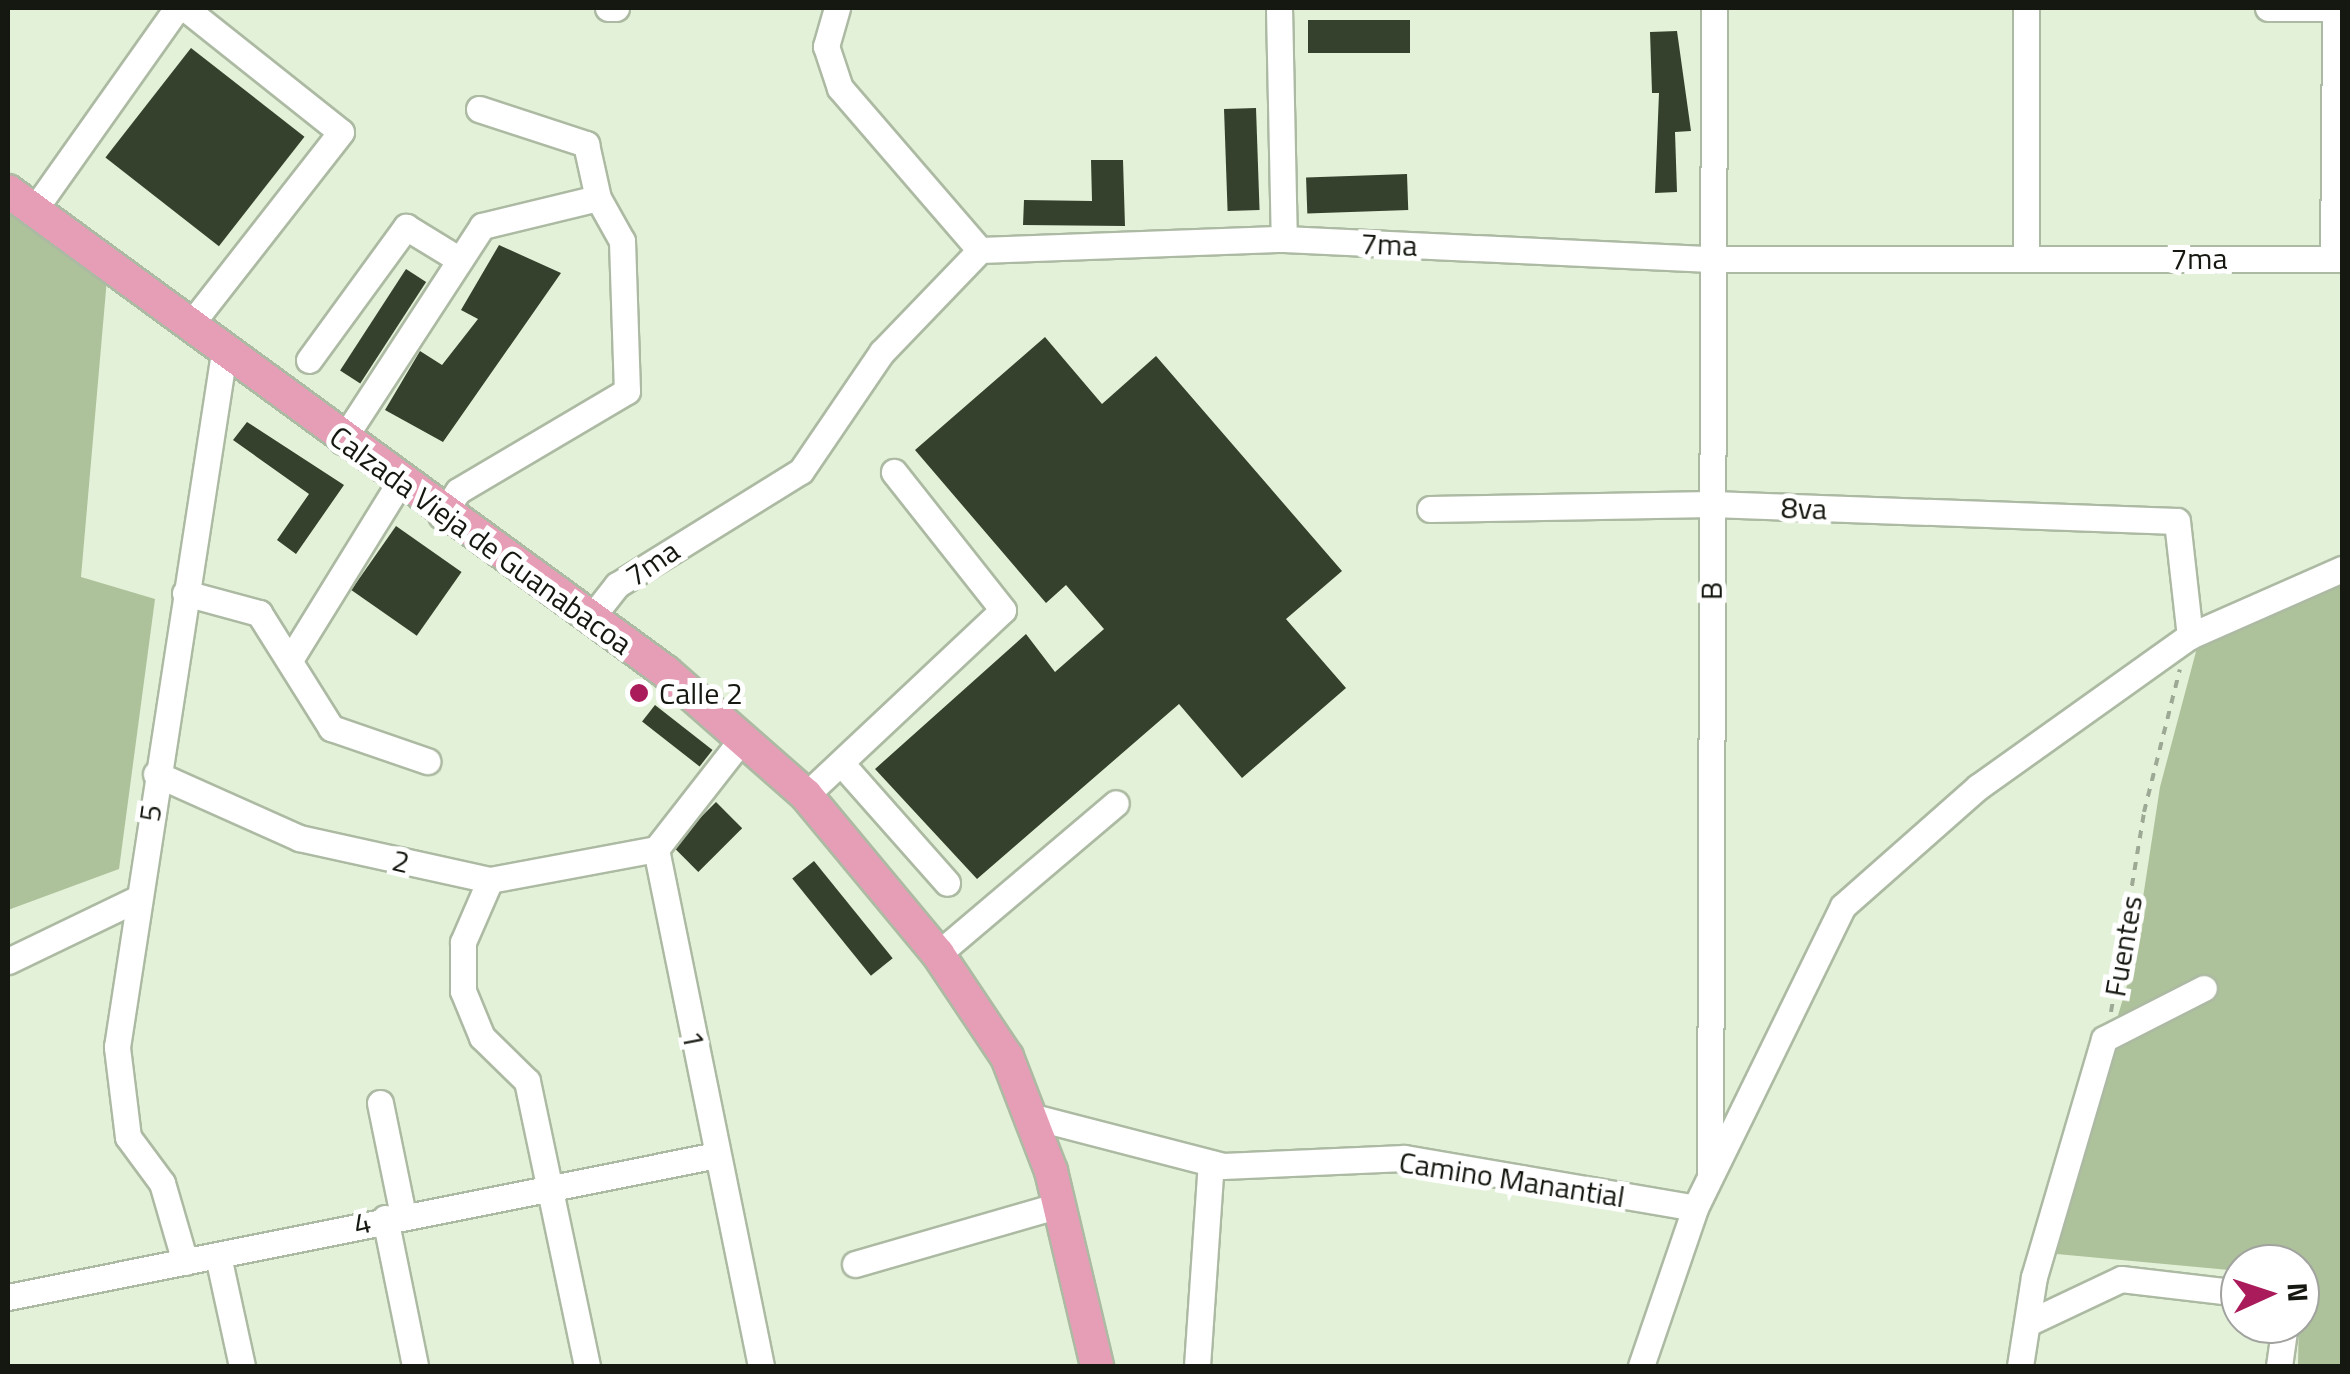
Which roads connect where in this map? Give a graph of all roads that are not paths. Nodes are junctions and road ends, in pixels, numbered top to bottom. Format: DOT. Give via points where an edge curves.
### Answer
graph roads {
  1 [pos="176,8"];
  2 [pos="184,8"];
  3 [pos="1279,8"];
  4 [pos="1714,8"];
  5 [pos="2026,8"];
  6 [pos="2268,8"];
  7 [pos="2338,8"];
  8 [pos="832,17"];
  9 [pos="480,109"];
  10 [pos="598,198"];
  11 [pos="21,200"];
  12 [pos="1284,240"];
  13 [pos="980,250"];
  14 [pos="2026,258"];
  15 [pos="1711,259"];
  16 [pos="2338,259"];
  17 [pos="460,260"];
  18 [pos="190,324"];
  19 [pos="224,353"];
  20 [pos="309,360"];
  21 [pos="342,441"];
  22 [pos="894,472"];
  23 [pos="398,485"];
  24 [pos="1712,504"];
  25 [pos="1430,509"];
  26 [pos="441,516"];
  27 [pos="2342,569"];
  28 [pos="185,594"];
  29 [pos="591,618"];
  30 [pos="2190,636"];
  31 [pos="294,655"];
  32 [pos="742,739"];
  33 [pos="427,760"];
  34 [pos="841,762"];
  35 [pos="156,774"];
  36 [pos="806,795"];
  37 [pos="1116,803"];
  38 [pos="656,850"];
  39 [pos="490,880"];
  40 [pos="948,884"];
  41 [pos="137,900"];
  42 [pos="938,954"];
  43 [pos="8,961"];
  44 [pos="2204,988"];
  45 [pos="380,1103"];
  46 [pos="1034,1116"];
  47 [pos="717,1156"];
  48 [pos="1211,1163"];
  49 [pos="1710,1174"];
  50 [pos="550,1188"];
  51 [pos="1059,1205"];
  52 [pos="1695,1208"];
  53 [pos="394,1217"];
  54 [pos="218,1256"];
  55 [pos="185,1262"];
  56 [pos="856,1264"];
  57 [pos="2220,1291"];
  58 [pos="8,1298"];
  59 [pos="2028,1323"];
  60 [pos="242,1366"];
  61 [pos="416,1366"];
  62 [pos="587,1366"];
  63 [pos="761,1366"];
  64 [pos="1097,1366"];
  65 [pos="1196,1366"];
  66 [pos="1641,1366"];
  67 [pos="2020,1366"];
  1 -- 11 [label="street"];
  2 -- 18 [label="street" via="342,132"];
  3 -- 12 [label="street"];
  4 -- 15 [label="street, B"];
  5 -- 14 [label="street"];
  6 -- 7 [label="street"];
  7 -- 16 [label="street"];
  8 -- 13 [label="street" via="840,88"];
  9 -- 10 [label="street" via="586,144"];
  10 -- 17 [label="street" via="482,226"];
  10 -- 26 [label="street" via="622,242 627,391 458,491"];
  11 -- 18 [label="main road, Calzada Vieja de Guanabacoa"];
  12 -- 13 [label="street, 7ma"];
  12 -- 15 [label="street, 7ma"];
  13 -- 29 [label="street, 7ma" via="882,352 801,471 618,585"];
  14 -- 15 [label="street, 7ma"];
  14 -- 16 [label="street, 7ma"];
  15 -- 24 [label="street, B"];
  17 -- 20 [label="street" via="406,227"];
  17 -- 21 [label="street"];
  18 -- 19 [label="main road, Calzada Vieja de Guanabacoa"];
  19 -- 21 [label="main road, Calzada Vieja de Guanabacoa"];
  19 -- 28 [label="street, 5"];
  21 -- 23 [label="main road, Calzada Vieja de Guanabacoa"];
  22 -- 34 [label="street" via="1003,610"];
  23 -- 26 [label="main road, Calzada Vieja de Guanabacoa"];
  23 -- 31 [label="street"];
  24 -- 25 [label="street, 8va"];
  24 -- 30 [label="street, 8va" via="2178,521"];
  24 -- 49 [label="street, B"];
  26 -- 29 [label="main road, Calzada Vieja de Guanabacoa"];
  27 -- 30 [label="street"];
  28 -- 31 [label="street" via="249,607"];
  28 -- 35 [label="street, 5"];
  29 -- 32 [label="main road, Calzada Vieja de Guanabacoa"];
  30 -- 49 [label="street" via="1978,787 1843,906"];
  31 -- 33 [label="street" via="331,728"];
  32 -- 36 [label="main road, Calzada Vieja de Guanabacoa"];
  32 -- 38 [label="street"];
  34 -- 36 [label="street"];
  34 -- 40 [label="street"];
  35 -- 39 [label="street, 2" via="298,838"];
  35 -- 41 [label="street, 5"];
  36 -- 42 [label="main road, Calzada Vieja de Guanabacoa"];
  37 -- 42 [label="street"];
  38 -- 39 [label="street, 2" via="517,868"];
  38 -- 47 [label="street, 1"];
  39 -- 50 [label="street" via="463,942 463,991 482,1037 526,1080"];
  41 -- 43 [label="street"];
  41 -- 55 [label="street, 5" via="120,1099 128,1137 162,1183"];
  42 -- 46 [label="main road, Calzada Vieja de Guanabacoa"];
  44 -- 59 [label="street, Fuentes" via="2104,1040"];
  45 -- 53 [label="street"];
  46 -- 48 [label="street, Camino Manantial"];
  46 -- 51 [label="main road, Calzada Vieja de Guanabacoa"];
  47 -- 50 [label="street, 4"];
  47 -- 63 [label="street, 1"];
  48 -- 52 [label="street, Camino Manantial" via="1404,1158"];
  48 -- 65 [label="street"];
  49 -- 52 [label="street"];
  50 -- 53 [label="street, 4"];
  50 -- 62 [label="street"];
  51 -- 56 [label="street"];
  51 -- 64 [label="main road, Calzada Vieja de Guanabacoa"];
  52 -- 66 [label="street"];
  53 -- 54 [label="street, 4"];
  53 -- 61 [label="street"];
  54 -- 55 [label="street, 4"];
  54 -- 60 [label="street"];
  55 -- 58 [label="street, 4"];
  57 -- 59 [label="street" via="2121,1279"];
  59 -- 67 [label="street, Fuentes"];
}
